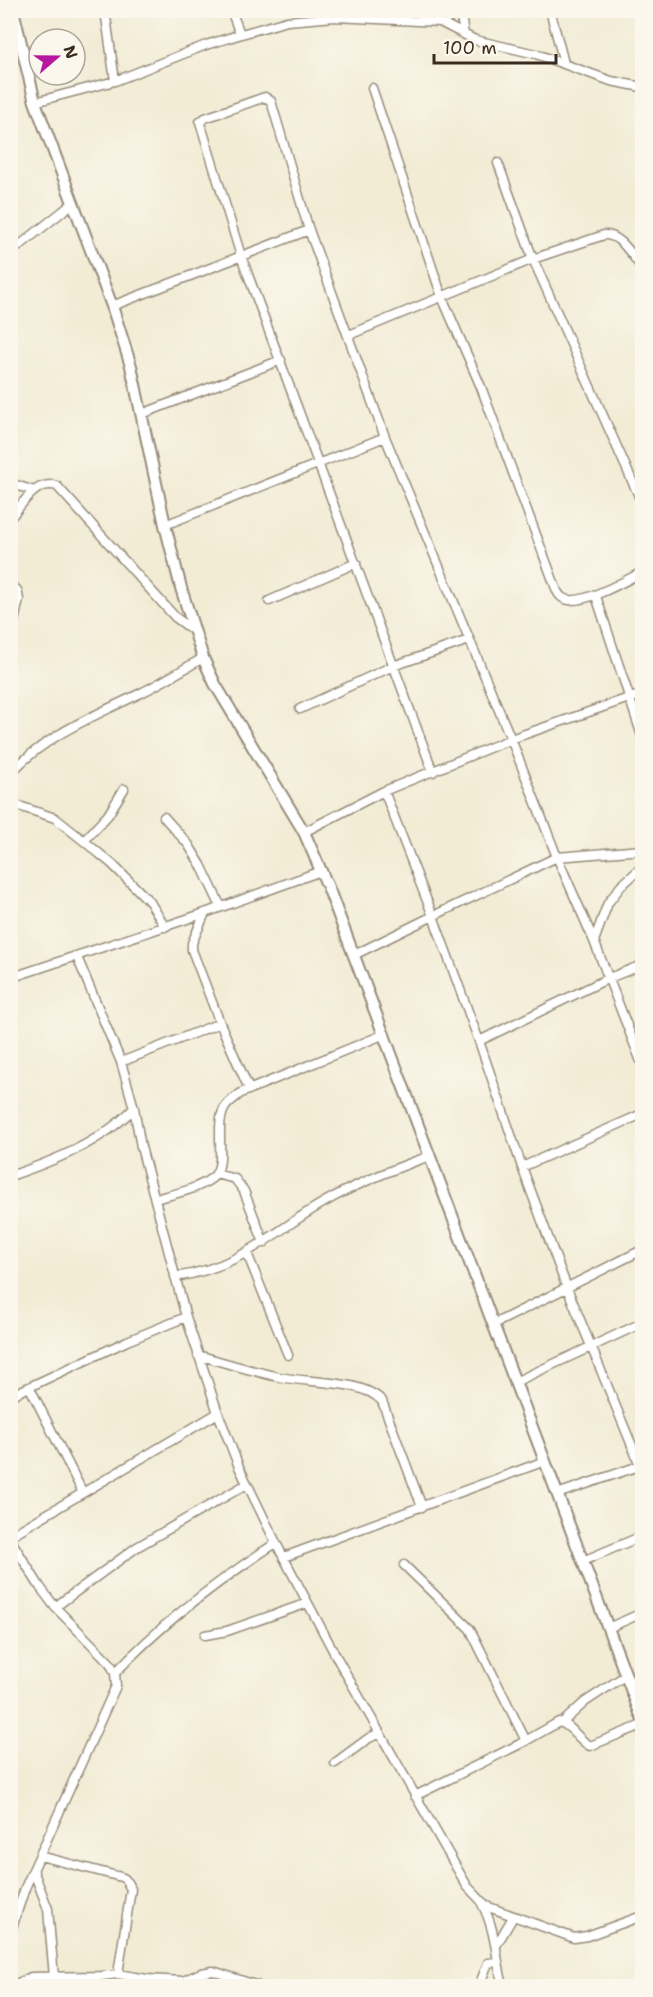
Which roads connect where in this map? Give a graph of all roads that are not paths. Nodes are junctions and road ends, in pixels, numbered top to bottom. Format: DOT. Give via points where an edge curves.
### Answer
graph roads {
  1 [pos="13,10"];
  2 [pos="105,10"];
  3 [pos="231,10"];
  4 [pos="284,10"];
  5 [pos="460,10"];
  6 [pos="550,10"];
  7 [pos="368,14"];
  8 [pos="287,21"];
  9 [pos="240,34"];
  10 [pos="464,34"];
  11 [pos="564,63"];
  12 [pos="115,81"];
  13 [pos="372,87"];
  14 [pos="642,87"];
  15 [pos="35,102"];
  16 [pos="498,163"];
  17 [pos="71,201"];
  18 [pos="309,230"];
  19 [pos="10,253"];
  20 [pos="241,256"];
  21 [pos="533,260"];
  22 [pos="642,268"];
  23 [pos="442,297"];
  24 [pos="112,306"];
  25 [pos="349,335"];
  26 [pos="281,360"];
  27 [pos="142,414"];
  28 [pos="385,437"];
  29 [pos="319,463"];
  30 [pos="10,483"];
  31 [pos="34,491"];
  32 [pos="642,503"];
  33 [pos="10,518"];
  34 [pos="165,525"];
  35 [pos="356,563"];
  36 [pos="642,572"];
  37 [pos="10,585"];
  38 [pos="596,596"];
  39 [pos="269,601"];
  40 [pos="194,631"];
  41 [pos="10,639"];
  42 [pos="469,640"];
  43 [pos="203,658"];
  44 [pos="393,666"];
  45 [pos="642,695"];
  46 [pos="629,698"];
  47 [pos="300,709"];
  48 [pos="642,736"];
  49 [pos="511,739"];
  50 [pos="433,772"];
  51 [pos="10,774"];
  52 [pos="124,789"];
  53 [pos="384,791"];
  54 [pos="10,803"];
  55 [pos="164,817"];
  56 [pos="304,832"];
  57 [pos="84,841"];
  58 [pos="642,850"];
  59 [pos="557,856"];
  60 [pos="642,867"];
  61 [pos="321,871"];
  62 [pos="221,907"];
  63 [pos="206,913"];
  64 [pos="433,916"];
  65 [pos="165,927"];
  66 [pos="594,941"];
  67 [pos="354,955"];
  68 [pos="77,957"];
  69 [pos="642,965"];
  70 [pos="10,978"];
  71 [pos="609,978"];
  72 [pos="220,1023"];
  73 [pos="385,1034"];
  74 [pos="479,1041"];
  75 [pos="121,1062"];
  76 [pos="642,1064"];
  77 [pos="249,1089"];
  78 [pos="134,1108"];
  79 [pos="642,1114"];
  80 [pos="430,1156"];
  81 [pos="522,1167"];
  82 [pos="216,1174"];
  83 [pos="10,1176"];
  84 [pos="155,1199"];
  85 [pos="264,1244"];
  86 [pos="642,1250"];
  87 [pos="247,1253"];
  88 [pos="175,1277"];
  89 [pos="567,1288"];
  90 [pos="186,1317"];
  91 [pos="642,1323"];
  92 [pos="494,1324"];
  93 [pos="592,1347"];
  94 [pos="198,1354"];
  95 [pos="288,1355"];
  96 [pos="515,1382"];
  97 [pos="30,1388"];
  98 [pos="10,1396"];
  99 [pos="218,1413"];
  100 [pos="545,1461"];
  101 [pos="642,1467"];
  102 [pos="247,1484"];
  103 [pos="83,1493"];
  104 [pos="558,1494"];
  105 [pos="422,1507"];
  106 [pos="642,1536"];
  107 [pos="12,1543"];
  108 [pos="276,1543"];
  109 [pos="284,1557"];
  110 [pos="583,1562"];
  111 [pos="404,1565"];
  112 [pos="308,1603"];
  113 [pos="55,1607"];
  114 [pos="642,1613"];
  115 [pos="608,1628"];
  116 [pos="205,1635"];
  117 [pos="115,1673"];
  118 [pos="626,1675"];
  119 [pos="642,1718"];
  120 [pos="563,1722"];
  121 [pos="642,1725"];
  122 [pos="380,1733"];
  123 [pos="526,1740"];
  124 [pos="335,1763"];
  125 [pos="415,1796"];
  126 [pos="40,1856"];
  127 [pos="33,1870"];
  128 [pos="10,1897"];
  129 [pos="20,1901"];
  130 [pos="482,1904"];
  131 [pos="642,1916"];
  132 [pos="513,1917"];
  133 [pos="10,1934"];
  134 [pos="496,1947"];
  135 [pos="497,1962"];
  136 [pos="118,1974"];
  137 [pos="30,1977"];
  138 [pos="54,1977"];
  139 [pos="12,1986"];
  140 [pos="36,1986"];
  141 [pos="258,1986"];
  142 [pos="479,1986"];
  143 [pos="503,1986"];
  1 -- 15 [label="street"];
  2 -- 12 [label="street"];
  3 -- 9 [label="street"];
  4 -- 8 [label="street"];
  5 -- 10 [label="street"];
  6 -- 11 [label="street"];
  7 -- 8 [label="street"];
  7 -- 10 [label="street" via="440,22"];
  8 -- 9 [label="street"];
  9 -- 12 [label="street"];
  10 -- 11 [label="street"];
  11 -- 14 [label="street" via="611,81"];
  12 -- 15 [label="street"];
  13 -- 23 [label="street"];
  15 -- 17 [label="street"];
  16 -- 21 [label="street"];
  17 -- 19 [label="street"];
  17 -- 24 [label="street"];
  18 -- 20 [label="street"];
  18 -- 20 [label="street" via="271,101 265,97 205,118 200,122"];
  18 -- 25 [label="street"];
  20 -- 24 [label="street"];
  20 -- 26 [label="street"];
  21 -- 22 [label="street" via="610,234"];
  21 -- 23 [label="street"];
  21 -- 32 [label="street"];
  23 -- 25 [label="street"];
  23 -- 38 [label="street" via="481,387 557,591 562,598 571,600"];
  24 -- 27 [label="street"];
  25 -- 28 [label="street"];
  26 -- 27 [label="street"];
  26 -- 29 [label="street"];
  27 -- 34 [label="street"];
  28 -- 29 [label="street"];
  28 -- 42 [label="street"];
  29 -- 34 [label="street"];
  29 -- 35 [label="street"];
  30 -- 31 [label="street"];
  31 -- 33 [label="street"];
  31 -- 40 [label="street" via="46,485 57,486 175,617"];
  34 -- 40 [label="street"];
  35 -- 39 [label="street"];
  35 -- 44 [label="street"];
  36 -- 38 [label="street"];
  37 -- 41 [label="street" via="17,590 19,599"];
  38 -- 46 [label="street"];
  40 -- 43 [label="street"];
  42 -- 44 [label="street"];
  42 -- 49 [label="street"];
  43 -- 51 [label="street" via="59,735"];
  43 -- 56 [label="street" via="225,702"];
  44 -- 47 [label="street"];
  44 -- 50 [label="street"];
  45 -- 46 [label="street"];
  46 -- 48 [label="street"];
  46 -- 49 [label="street"];
  49 -- 50 [label="street"];
  49 -- 59 [label="street"];
  50 -- 53 [label="street"];
  52 -- 57 [label="street"];
  53 -- 56 [label="street"];
  53 -- 64 [label="street"];
  54 -- 57 [label="street" via="55,818"];
  55 -- 62 [label="street" via="188,844"];
  56 -- 61 [label="street"];
  57 -- 65 [label="street" via="150,902"];
  58 -- 59 [label="street"];
  59 -- 64 [label="street"];
  59 -- 66 [label="street"];
  60 -- 66 [label="street" via="608,903"];
  61 -- 62 [label="street"];
  61 -- 67 [label="street"];
  62 -- 63 [label="street"];
  63 -- 65 [label="street"];
  63 -- 72 [label="street" via="192,946"];
  64 -- 67 [label="street"];
  64 -- 74 [label="street"];
  65 -- 68 [label="street"];
  66 -- 71 [label="street"];
  67 -- 73 [label="street"];
  68 -- 70 [label="street"];
  68 -- 75 [label="street"];
  69 -- 71 [label="street"];
  71 -- 74 [label="street"];
  71 -- 76 [label="street"];
  72 -- 75 [label="street"];
  72 -- 77 [label="street"];
  73 -- 77 [label="street"];
  73 -- 80 [label="street"];
  74 -- 81 [label="street"];
  75 -- 78 [label="street"];
  77 -- 82 [label="street" via="226,1106 219,1130"];
  78 -- 83 [label="street" via="96,1138"];
  78 -- 84 [label="street"];
  79 -- 81 [label="street"];
  80 -- 85 [label="street" via="322,1203"];
  80 -- 92 [label="street"];
  81 -- 89 [label="street"];
  82 -- 84 [label="street" via="192,1189"];
  82 -- 85 [label="street" via="235,1179 244,1191"];
  84 -- 88 [label="street"];
  85 -- 87 [label="street"];
  86 -- 89 [label="street"];
  87 -- 88 [label="street" via="208,1270"];
  87 -- 95 [label="street"];
  88 -- 90 [label="street"];
  89 -- 92 [label="street"];
  89 -- 93 [label="street"];
  90 -- 94 [label="street"];
  90 -- 97 [label="street"];
  91 -- 93 [label="street"];
  92 -- 96 [label="street"];
  93 -- 96 [label="street"];
  93 -- 101 [label="street"];
  94 -- 99 [label="street"];
  94 -- 105 [label="street" via="280,1378 341,1385 376,1395"];
  96 -- 100 [label="street"];
  97 -- 98 [label="street"];
  97 -- 103 [label="street"];
  99 -- 102 [label="street"];
  99 -- 103 [label="street"];
  100 -- 104 [label="street"];
  100 -- 105 [label="street"];
  101 -- 104 [label="street"];
  102 -- 108 [label="street"];
  102 -- 113 [label="street" via="136,1547"];
  103 -- 107 [label="street"];
  104 -- 110 [label="street"];
  105 -- 109 [label="street"];
  106 -- 110 [label="street"];
  107 -- 113 [label="street"];
  108 -- 109 [label="street"];
  108 -- 117 [label="street" via="183,1610"];
  109 -- 112 [label="street"];
  110 -- 115 [label="street"];
  111 -- 123 [label="street" via="470,1629"];
  112 -- 116 [label="street"];
  112 -- 122 [label="street"];
  113 -- 117 [label="street" via="110,1663"];
  114 -- 115 [label="street"];
  115 -- 118 [label="street"];
  117 -- 126 [label="street" via="111,1699"];
  118 -- 119 [label="street"];
  118 -- 120 [label="street"];
  120 -- 121 [label="street" via="590,1746"];
  120 -- 123 [label="street"];
  122 -- 124 [label="street"];
  122 -- 125 [label="street"];
  123 -- 125 [label="street"];
  125 -- 130 [label="street" via="467,1886"];
  126 -- 127 [label="street"];
  126 -- 136 [label="street" via="121,1877 128,1883 131,1889"];
  127 -- 129 [label="street"];
  127 -- 138 [label="street" via="48,1909"];
  128 -- 129 [label="street"];
  129 -- 133 [label="street"];
  130 -- 132 [label="street"];
  130 -- 134 [label="street"];
  131 -- 132 [label="street" via="574,1938"];
  132 -- 134 [label="street"];
  134 -- 135 [label="street"];
  135 -- 142 [label="street" via="488,1964"];
  135 -- 143 [label="street"];
  136 -- 138 [label="street"];
  136 -- 141 [label="street" via="183,1981 213,1971"];
  137 -- 138 [label="street"];
  137 -- 139 [label="street"];
  137 -- 140 [label="street"];
}
